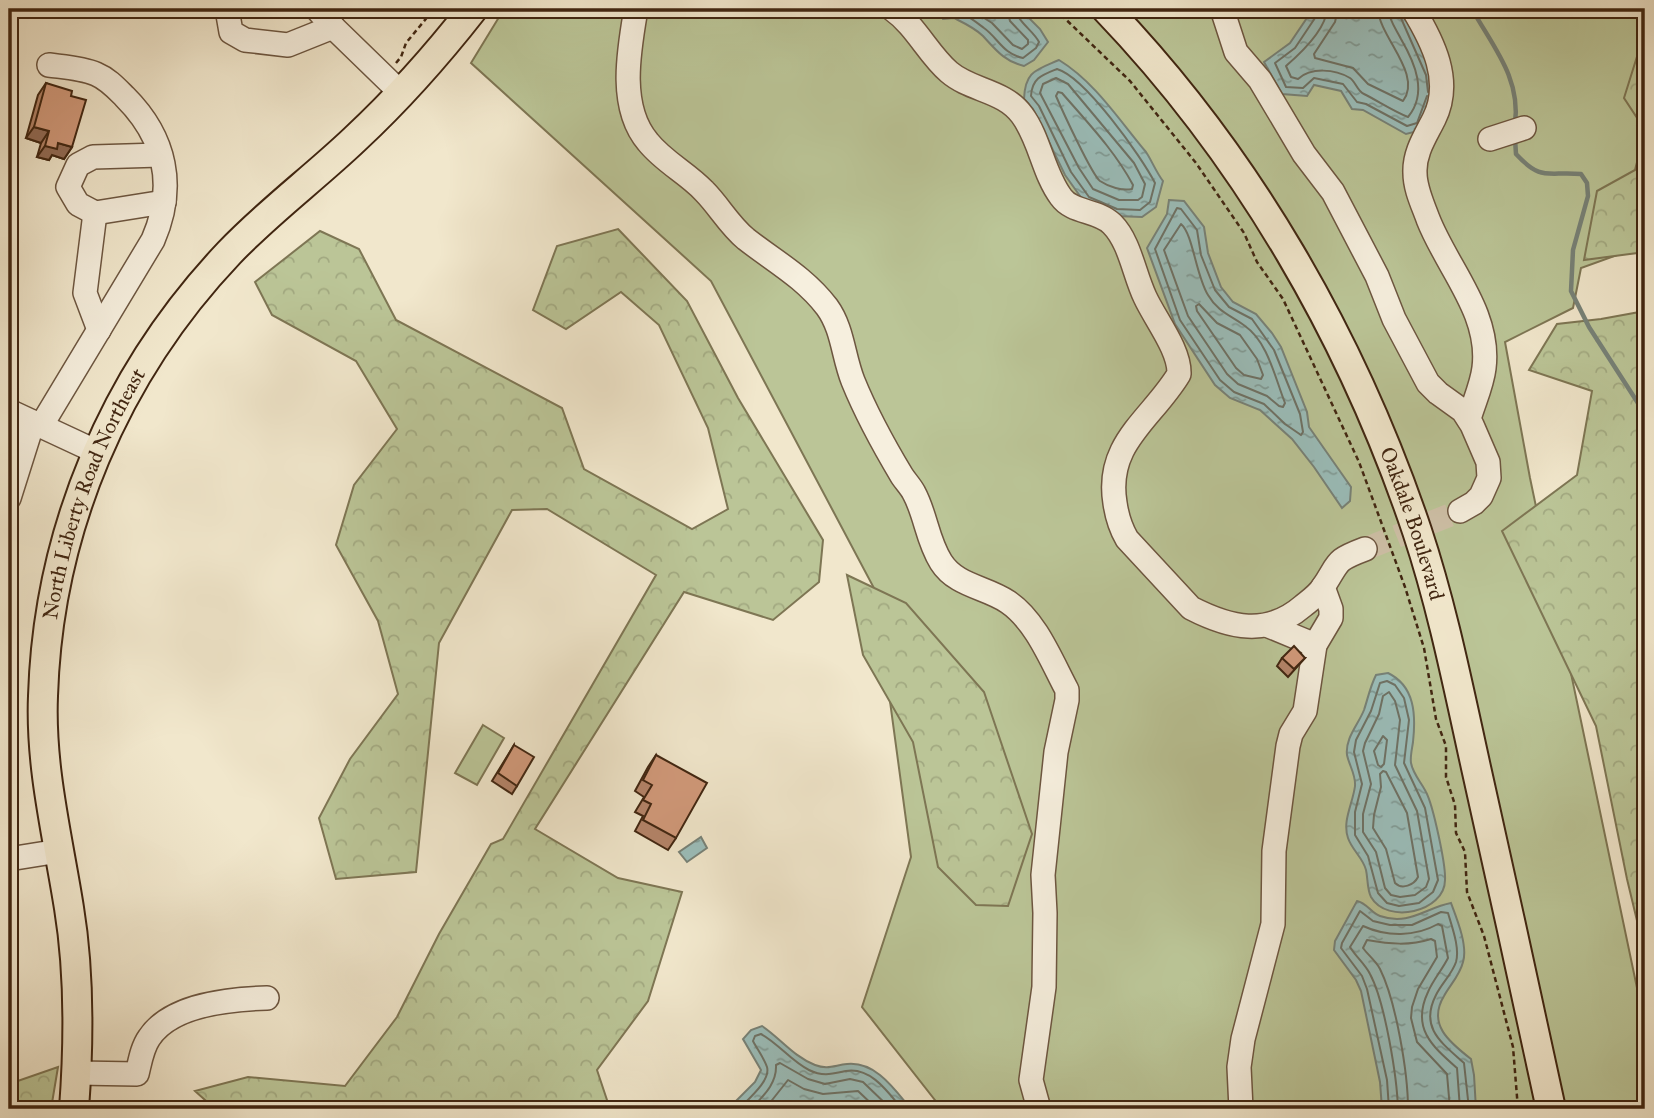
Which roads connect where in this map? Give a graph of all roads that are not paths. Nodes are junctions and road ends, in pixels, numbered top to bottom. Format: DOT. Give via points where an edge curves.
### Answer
graph roads {
  1 [pos="227,9"];
  2 [pos="317,9"];
  3 [pos="473,9"];
  4 [pos="636,9"];
  5 [pos="892,9"];
  6 [pos="1106,9"];
  7 [pos="1222,9"];
  8 [pos="1413,9"];
  9 [pos="332,27"];
  10 [pos="49,65"];
  11 [pos="392,85"];
  12 [pos="1524,128"];
  13 [pos="1490,139"];
  14 [pos="160,155"];
  15 [pos="164,202"];
  16 [pos="94,213"];
  17 [pos="99,330"];
  18 [pos="9,411"];
  19 [pos="1469,419"];
  20 [pos="37,424"];
  21 [pos="97,452"];
  22 [pos="9,498"];
  23 [pos="1460,510"];
  24 [pos="1365,549"];
  25 [pos="1323,587"];
  26 [pos="1269,626"];
  27 [pos="1315,645"];
  28 [pos="59,851"];
  29 [pos="9,859"];
  30 [pos="267,998"];
  31 [pos="76,1073"];
  32 [pos="74,1109"];
  33 [pos="1039,1109"];
  34 [pos="1241,1109"];
  35 [pos="1551,1109"];
  1 -- 9 [label="street" via="231,32 245,40 288,45"];
  2 -- 9 [label="street"];
  3 -- 11 [label="main road, North Liberty Road Northeast"];
  4 -- 33 [label="street" via="628,81 637,124 646,141 704,191 739,233 789,268 827,308 842,338 859,396 914,492 928,537 943,565 952,575 1016,608 1067,690 1042,875 1044,987 1031,1080"];
  5 -- 26 [label="street" via="951,74 1013,105 1024,117 1063,201 1107,219 1121,236 1143,294 1176,354 1179,374 1115,463 1113,490 1120,527 1191,608 1239,625"];
  6 -- 35 [label="main road, Oakdale Boulevard" via="1177,90 1258,201 1328,321 1386,446 1443,621"];
  7 -- 19 [label="street" via="1236,52 1260,80 1304,154 1333,192 1428,383"];
  8 -- 19 [label="street" via="1434,48 1443,86 1442,100 1416,160 1418,193 1475,310 1483,341 1483,378"];
  9 -- 11 [label="street"];
  10 -- 14 [label="street" via="95,73 110,81 150,127"];
  11 -- 21 [label="main road, North Liberty Road Northeast" via="354,141 258,225 184,306 138,370"];
  12 -- 13 [label="street"];
  14 -- 15 [label="street"];
  14 -- 16 [label="street" via="93,157 78,165 68,187 78,204"];
  15 -- 16 [label="street"];
  15 -- 17 [label="street" via="153,240"];
  16 -- 17 [label="street" via="85,293"];
  17 -- 20 [label="street"];
  18 -- 20 [label="street"];
  19 -- 23 [label="street" via="1488,462 1489,478 1481,496"];
  20 -- 21 [label="street"];
  20 -- 22 [label="street"];
  21 -- 28 [label="main road, North Liberty Road Northeast" via="65,548 46,654 46,773"];
  24 -- 25 [label="street" via="1337,563"];
  25 -- 26 [label="street" via="1298,611"];
  25 -- 27 [label="street" via="1331,618"];
  26 -- 27 [label="street"];
  27 -- 34 [label="street" via="1305,711 1288,746 1274,851 1273,925 1243,1039"];
  28 -- 29 [label="street"];
  28 -- 31 [label="main road, North Liberty Road Northeast" via="77,976"];
  30 -- 31 [label="street" via="213,1003 160,1025 149,1038 137,1074"];
  31 -- 32 [label="main road, North Liberty Road Northeast"];
}
